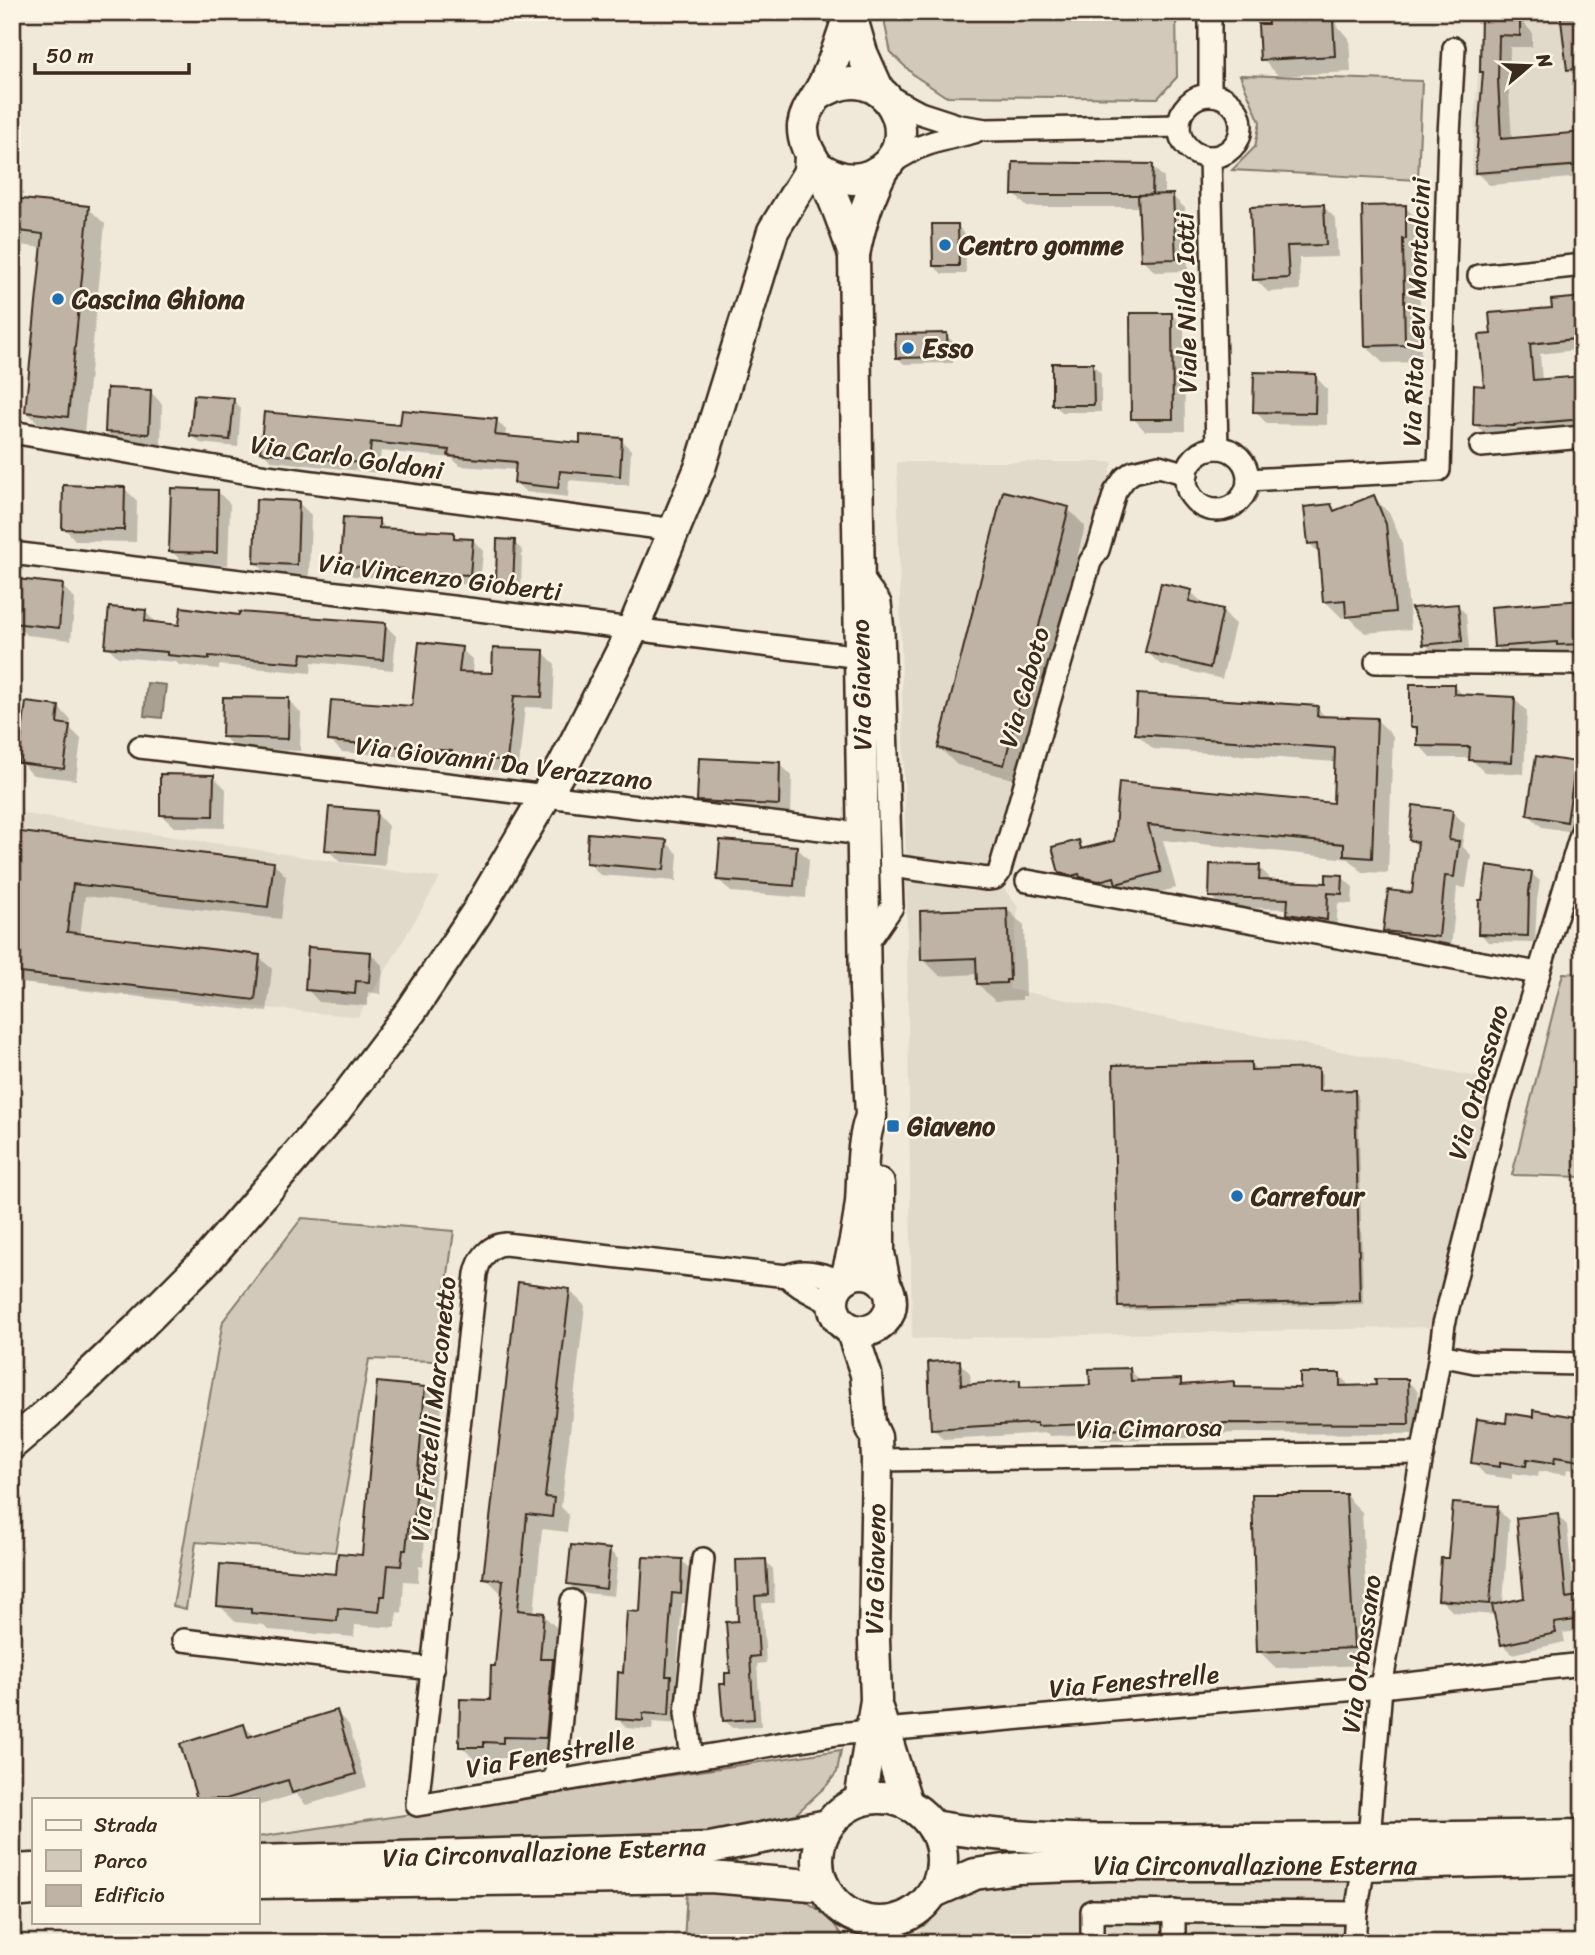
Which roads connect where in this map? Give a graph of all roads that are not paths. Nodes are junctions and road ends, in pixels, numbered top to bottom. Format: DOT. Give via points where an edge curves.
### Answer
graph roads {
  1 [pos="850,12"];
  2 [pos="1210,12"];
  3 [pos="1454,48"];
  4 [pos="879,91"];
  5 [pos="1210,95"];
  6 [pos="817,96"];
  7 [pos="1179,126"];
  8 [pos="986,130"];
  9 [pos="1210,157"];
  10 [pos="815,162"];
  11 [pos="884,167"];
  12 [pos="854,255"];
  13 [pos="1583,265"];
  14 [pos="1479,276"];
  15 [pos="12,432"];
  16 [pos="1583,437"];
  17 [pos="1481,446"];
  18 [pos="1217,448"];
  19 [pos="1187,474"];
  20 [pos="1248,480"];
  21 [pos="675,530"];
  22 [pos="12,553"];
  23 [pos="859,574"];
  24 [pos="633,629"];
  25 [pos="861,657"];
  26 [pos="1376,662"];
  27 [pos="1583,664"];
  28 [pos="139,747"];
  29 [pos="545,797"];
  30 [pos="1583,828"];
  31 [pos="863,834"];
  32 [pos="891,866"];
  33 [pos="1027,881"];
  34 [pos="864,948"];
  35 [pos="1538,973"];
  36 [pos="871,1116"];
  37 [pos="885,1283"];
  38 [pos="840,1288"];
  39 [pos="883,1323"];
  40 [pos="851,1329"];
  41 [pos="1440,1355"];
  42 [pos="1583,1364"];
  43 [pos="12,1444"];
  44 [pos="876,1449"];
  45 [pos="1423,1453"];
  46 [pos="703,1559"];
  47 [pos="572,1601"];
  48 [pos="183,1640"];
  49 [pos="1583,1664"];
  50 [pos="433,1669"];
  51 [pos="1381,1687"];
  52 [pos="877,1732"];
  53 [pos="692,1759"];
  54 [pos="555,1782"];
  55 [pos="860,1801"];
  56 [pos="907,1804"];
  57 [pos="417,1805"];
  58 [pos="828,1825"];
  59 [pos="932,1826"];
  60 [pos="1583,1835"];
  61 [pos="1367,1852"];
  62 [pos="1583,1860"];
  63 [pos="259,1861"];
  64 [pos="32,1869"];
  65 [pos="12,1870"];
  66 [pos="259,1883"];
  67 [pos="824,1886"];
  68 [pos="32,1890"];
  69 [pos="12,1892"];
  70 [pos="932,1894"];
  71 [pos="1174,1912"];
  72 [pos="1356,1913"];
  73 [pos="852,1915"];
  74 [pos="902,1930"];
  75 [pos="864,1943"];
  76 [pos="1092,1943"];
  77 [pos="1174,1943"];
  78 [pos="1354,1943"];
  1 -- 4 [label="main road, Via Giaveno"];
  1 -- 6 [label="main road, Via Giaveno"];
  2 -- 5 [label="street"];
  3 -- 20 [label="street, Via Rita Levi Montalcini" via="1439,470"];
  4 -- 6 [label="main road" via="856,82 841,83"];
  4 -- 8 [label="street" via="920,113"];
  4 -- 11 [label="main road, Via Giaveno" via="891,102 900,127 896,150"];
  5 -- 7 [label="street" via="1186,106"];
  5 -- 9 [label="street" via="1231,103 1241,127 1234,145"];
  6 -- 10 [label="main road, Via Giaveno" via="803,125"];
  7 -- 8 [label="street"];
  7 -- 9 [label="street" via="1189,149"];
  8 -- 11 [label="street" via="925,145"];
  9 -- 18 [label="street, Viale Nilde Iotti"];
  10 -- 11 [label="main road" via="835,176 853,179"];
  10 -- 12 [label="main road, Via Giaveno"];
  10 -- 21 [label="main road" via="773,231 700,468"];
  11 -- 12 [label="main road, Via Giaveno" via="866,206"];
  12 -- 23 [label="main road, Via Giaveno"];
  13 -- 14 [label="street"];
  15 -- 21 [label="street, Via Carlo Goldoni" via="267,476"];
  16 -- 17 [label="street"];
  18 -- 19 [label="street" via="1197,456"];
  18 -- 20 [label="street" via="1237,455"];
  19 -- 20 [label="street" via="1190,494 1211,509 1236,504"];
  19 -- 32 [label="street, Via Caboto" via="1159,466 1133,471 1115,492 1090,562 999,873 987,879"];
  21 -- 24 [label="main road"];
  22 -- 24 [label="street, Via Vincenzo Gioberti"];
  23 -- 25 [label="main road, Via Giaveno"];
  23 -- 32 [label="street" via="880,603"];
  24 -- 25 [label="street, Via Vincenzo Gioberti"];
  24 -- 29 [label="main road"];
  25 -- 31 [label="main road, Via Giaveno"];
  26 -- 27 [label="street"];
  28 -- 29 [label="street, Via Giovanni Da Verazzano"];
  29 -- 31 [label="street, Via Giovanni Da Verazzano"];
  29 -- 43 [label="main road" via="411,1011 336,1110 209,1257"];
  30 -- 35 [label="street, Via Orbassano"];
  31 -- 34 [label="main road, Via Giaveno"];
  32 -- 34 [label="street" via="892,907"];
  33 -- 35 [label="street"];
  34 -- 36 [label="main road, Via Giaveno"];
  35 -- 41 [label="street, Via Orbassano" via="1500,1101"];
  36 -- 37 [label="main road, Via Giaveno" via="879,1133 879,1253"];
  36 -- 38 [label="main road, Via Giaveno" via="865,1132 855,1245"];
  37 -- 38 [label="main road" via="867,1273 853,1274"];
  37 -- 39 [label="main road" via="892,1303"];
  38 -- 40 [label="main road" via="838,1319"];
  38 -- 50 [label="street, Via Fratelli Marconetto" via="822,1274 795,1272 787,1276 505,1244 490,1250 476,1274"];
  39 -- 40 [label="main road" via="867,1331"];
  39 -- 44 [label="main road, Via Giaveno" via="882,1425"];
  40 -- 44 [label="main road, Via Giaveno" via="866,1374"];
  41 -- 42 [label="street" via="1475,1362"];
  41 -- 45 [label="street, Via Orbassano"];
  44 -- 45 [label="street, Via Cimarosa"];
  44 -- 52 [label="main road, Via Giaveno"];
  45 -- 51 [label="street, Via Orbassano"];
  46 -- 53 [label="street" via="686,1713"];
  47 -- 54 [label="street"];
  48 -- 50 [label="street"];
  49 -- 51 [label="street, Via Fenestrelle"];
  50 -- 57 [label="street, Via Fratelli Marconetto"];
  51 -- 52 [label="street, Via Fenestrelle"];
  51 -- 61 [label="street, Via Orbassano"];
  52 -- 53 [label="street, Via Fenestrelle" via="837,1734"];
  52 -- 55 [label="main road, Via Giaveno"];
  52 -- 56 [label="main road, Via Giaveno"];
  53 -- 54 [label="street, Via Fenestrelle"];
  54 -- 57 [label="street, Via Fenestrelle"];
  55 -- 56 [label="main road" via="880,1798"];
  55 -- 58 [label="main road, Via Circonvallazione Esterna"];
  56 -- 59 [label="main road"];
  58 -- 63 [label="main road, Via Circonvallazione Esterna" via="710,1848"];
  58 -- 67 [label="main road" via="819,1848"];
  59 -- 61 [label="main road, Via Circonvallazione Esterna" via="1040,1839"];
  59 -- 70 [label="main road" via="942,1858"];
  60 -- 61 [label="main road, Via Circonvallazione Esterna"];
  61 -- 62 [label="main road, Via Circonvallazione Esterna"];
  61 -- 70 [label="main road, Via Circonvallazione Esterna" via="1018,1868 975,1874"];
  61 -- 72 [label="street, Via Orbassano"];
  64 -- 65 [label="main road"];
  66 -- 67 [label="main road, Via Circonvallazione Esterna" via="710,1877"];
  67 -- 73 [label="main road"];
  68 -- 69 [label="main road"];
  70 -- 74 [label="main road, Via Circonvallazione Esterna"];
  71 -- 72 [label="street"];
  71 -- 76 [label="street" via="1092,1911"];
  71 -- 77 [label="street"];
  72 -- 78 [label="street, Via Orbassano"];
  73 -- 74 [label="main road, Via Circonvallazione Esterna" via="892,1921"];
  73 -- 75 [label="main road"];
}
